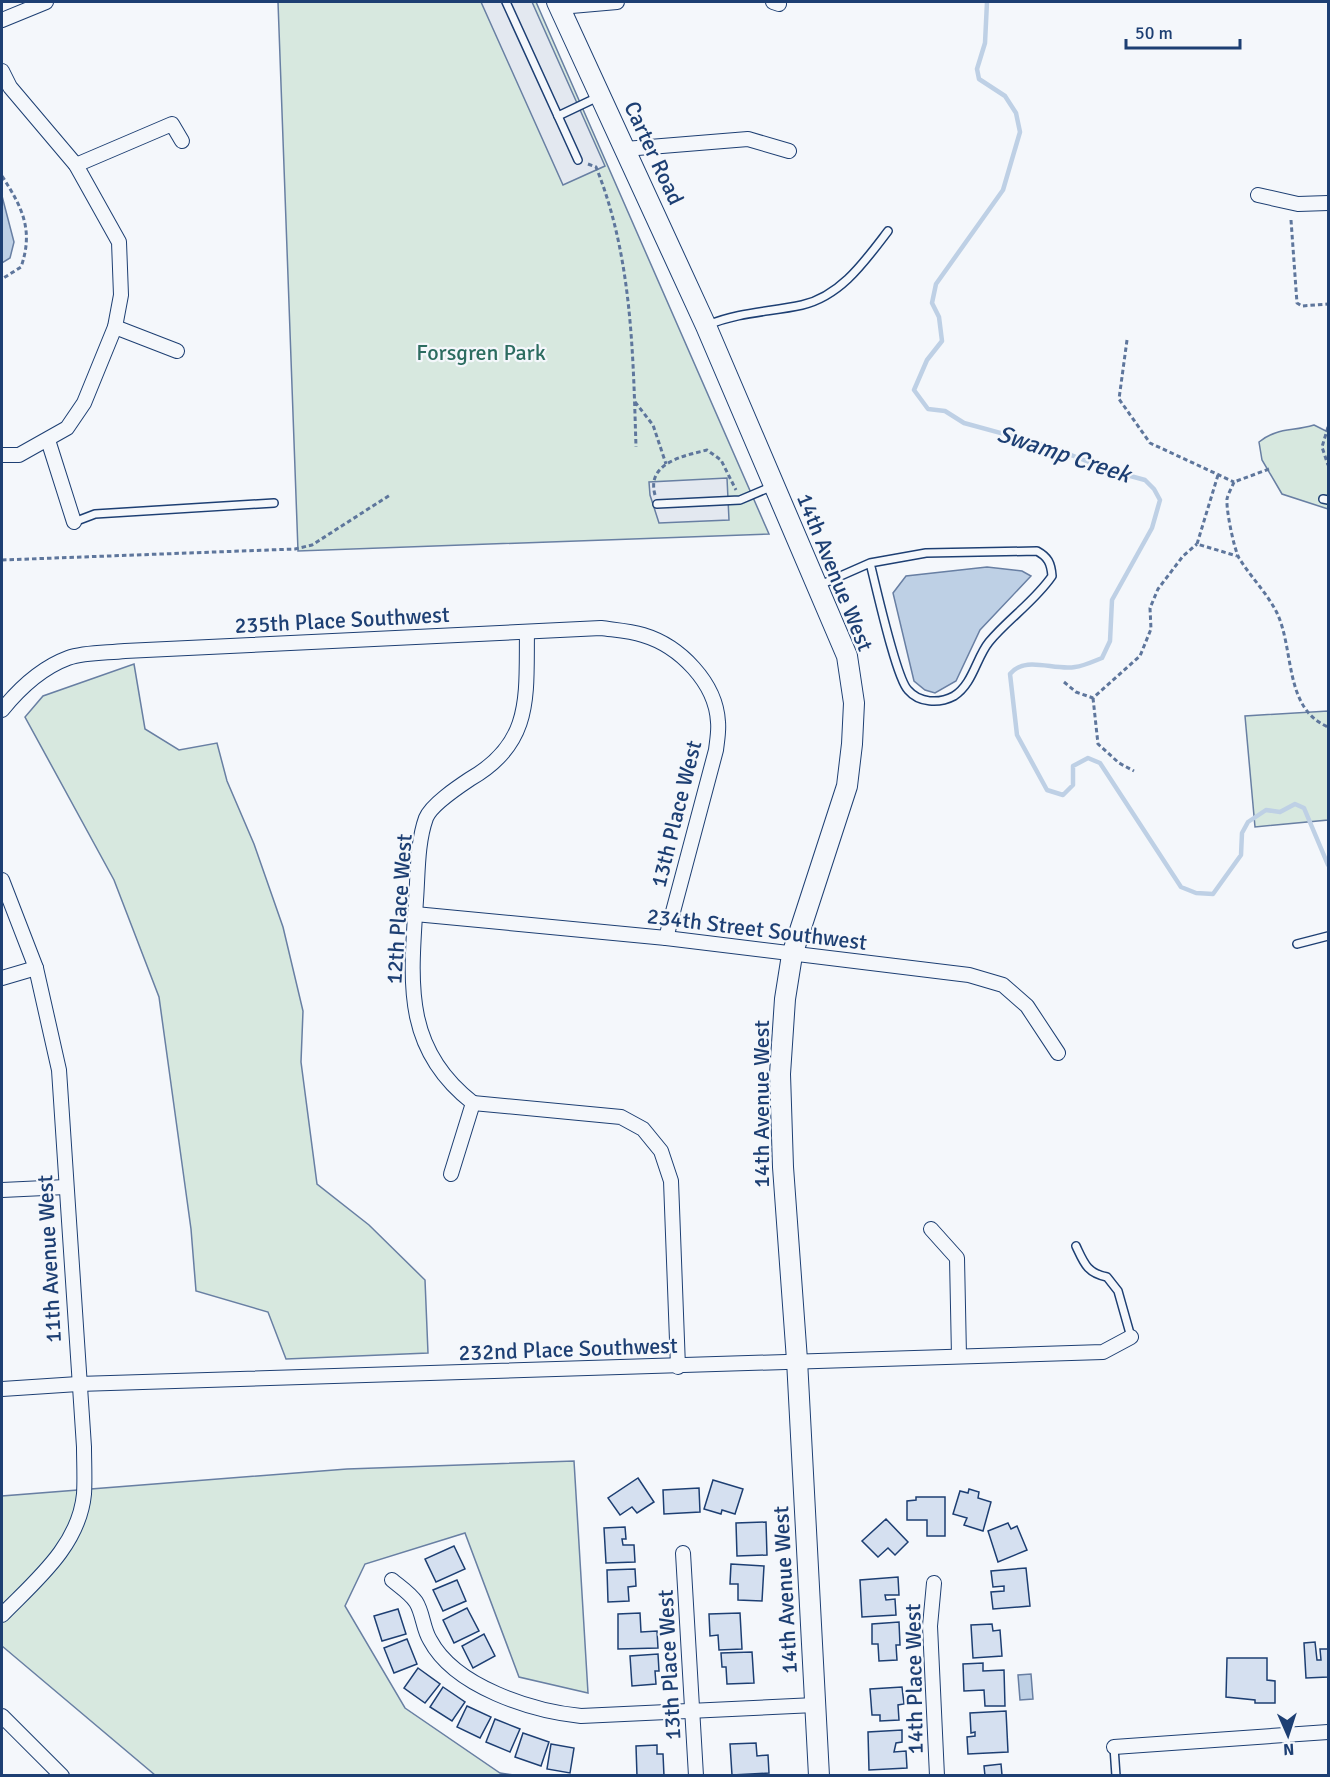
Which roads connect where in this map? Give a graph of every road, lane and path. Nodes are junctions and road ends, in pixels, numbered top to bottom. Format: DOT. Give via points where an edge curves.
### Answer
graph roads {
  1 [pos="46,2"];
  2 [pos="506,2"];
  3 [pos="616,2"];
  4 [pos="558,4"];
  5 [pos="2,20"];
  6 [pos="2,70"];
  7 [pos="601,96"];
  8 [pos="558,116"];
  9 [pos="182,141"];
  10 [pos="625,149"];
  11 [pos="789,151"];
  12 [pos="578,160"];
  13 [pos="76,165"];
  14 [pos="2,176"];
  15 [pos="1258,195"];
  16 [pos="1329,203"];
  17 [pos="1291,220"];
  18 [pos="888,231"];
  19 [pos="2,279"];
  20 [pos="1329,304"];
  21 [pos="706,326"];
  22 [pos="115,327"];
  23 [pos="1127,340"];
  24 [pos="177,351"];
  25 [pos="634,401"];
  26 [pos="1329,427"];
  27 [pos="48,440"];
  28 [pos="636,447"];
  29 [pos="2,455"];
  30 [pos="666,464"];
  31 [pos="1329,465"];
  32 [pos="1269,469"];
  33 [pos="1218,475"];
  34 [pos="1234,482"];
  35 [pos="773,486"];
  36 [pos="390,495"];
  37 [pos="740,500"];
  38 [pos="274,503"];
  39 [pos="657,504"];
  40 [pos="74,522"];
  41 [pos="1197,544"];
  42 [pos="1237,556"];
  43 [pos="2,560"];
  44 [pos="870,563"];
  45 [pos="818,586"];
  46 [pos="527,632"];
  47 [pos="695,668"];
  48 [pos="1064,682"];
  49 [pos="1093,698"];
  50 [pos="2,710"];
  51 [pos="1329,727"];
  52 [pos="1134,771"];
  53 [pos="2,880"];
  54 [pos="415,914"];
  55 [pos="1326,937"];
  56 [pos="666,938"];
  57 [pos="1297,944"];
  58 [pos="792,955"];
  59 [pos="36,968"];
  60 [pos="2,978"];
  61 [pos="1058,1053"];
  62 [pos="473,1103"];
  63 [pos="451,1174"];
  64 [pos="66,1187"];
  65 [pos="2,1190"];
  66 [pos="931,1229"];
  67 [pos="1076,1246"];
  68 [pos="1131,1337"];
  69 [pos="959,1356"];
  70 [pos="797,1360"];
  71 [pos="678,1366"];
  72 [pos="78,1384"];
  73 [pos="2,1389"];
  74 [pos="683,1553"];
  75 [pos="392,1580"];
  76 [pos="934,1582"];
  77 [pos="2,1616"];
  78 [pos="815,1706"];
  79 [pos="693,1712"];
  80 [pos="2,1716"];
  81 [pos="1329,1732"];
  82 [pos="1114,1747"];
  83 [pos="62,1776"];
  84 [pos="696,1776"];
  85 [pos="819,1776"];
  86 [pos="937,1776"];
  87 [pos="1116,1776"];
  1 -- 5 [label="street"];
  2 -- 8 [label="lane"];
  3 -- 4 [label="street"];
  4 -- 7 [label="street, Carter Road"];
  6 -- 13 [label="street" via="10,87"];
  7 -- 8 [label="lane"];
  7 -- 10 [label="street, Carter Road"];
  8 -- 12 [label="lane"];
  9 -- 13 [label="street" via="172,124"];
  10 -- 11 [label="street" via="748,139"];
  10 -- 21 [label="street, Carter Road"];
  12 -- 25 [label="path" via="596,167 614,219 628,300"];
  13 -- 22 [label="street" via="119,242 120,295"];
  14 -- 19 [label="path" via="25,219 27,236 21,267"];
  15 -- 16 [label="street" via="1298,204"];
  17 -- 20 [label="path" via="1297,303"];
  18 -- 21 [label="lane" via="839,287 820,299 730,316"];
  21 -- 35 [label="street, 14th Avenue West"];
  22 -- 24 [label="street"];
  22 -- 27 [label="street" via="84,403 67,428"];
  23 -- 33 [label="path" via="1119,399 1150,442"];
  25 -- 28 [label="path"];
  25 -- 30 [label="path" via="653,425"];
  26 -- 31 [label="path" via="1322,447"];
  27 -- 29 [label="street" via="19,455"];
  27 -- 40 [label="street"];
  30 -- 37 [label="path" via="707,450 715,453"];
  30 -- 39 [label="path" via="653,477"];
  32 -- 34 [label="path"];
  33 -- 34 [label="path"];
  33 -- 41 [label="path"];
  34 -- 42 [label="path" via="1227,499"];
  35 -- 37 [label="lane"];
  35 -- 45 [label="street, 14th Avenue West"];
  36 -- 43 [label="path" via="312,545 295,549"];
  37 -- 39 [label="lane"];
  38 -- 40 [label="lane" via="95,514"];
  41 -- 42 [label="path"];
  41 -- 49 [label="path" via="1158,589 1150,608 1151,629 1140,656"];
  42 -- 51 [label="path" via="1276,611 1305,711"];
  44 -- 44 [label="lane" via="926,553 1037,551 1046,556 1052,576 988,643 966,685 955,695 927,701 915,697 901,680"];
  44 -- 45 [label="lane"];
  45 -- 58 [label="street, 14th Avenue West" via="847,656 854,703 852,744 847,786"];
  46 -- 47 [label="street, 235th Place Southwest" via="601,628 644,635 670,648"];
  46 -- 50 [label="street, 235th Place Southwest" via="125,651 69,658 40,673 16,692"];
  46 -- 54 [label="street, 12th Place West" via="526,708 512,740 492,766 455,789 427,816 419,855"];
  47 -- 56 [label="street, 13th Place West" via="709,691 718,721 716,750"];
  48 -- 49 [label="path"];
  49 -- 52 [label="path" via="1098,744"];
  53 -- 59 [label="street, 11th Avenue West"];
  54 -- 56 [label="street, 234th Street Southwest"];
  54 -- 62 [label="street, 12th Place West" via="412,968 416,1019 431,1059 450,1085"];
  55 -- 57 [label="lane"];
  56 -- 58 [label="street, 234th Street Southwest"];
  58 -- 61 [label="street, 234th Street Southwest" via="969,975 1003,984 1027,1006"];
  58 -- 70 [label="street, 14th Avenue West" via="780,1074"];
  59 -- 60 [label="street"];
  59 -- 64 [label="street, 11th Avenue West" via="59,1070"];
  62 -- 63 [label="street"];
  62 -- 71 [label="street" via="621,1117 643,1129 661,1151 671,1181"];
  64 -- 65 [label="street"];
  64 -- 72 [label="street, 11th Avenue West"];
  66 -- 69 [label="street" via="957,1258"];
  67 -- 68 [label="lane" via="1086,1268 1095,1275 1107,1276 1118,1291"];
  68 -- 69 [label="street, 232nd Place Southwest" via="1103,1352"];
  69 -- 70 [label="street, 232nd Place Southwest"];
  70 -- 71 [label="street, 232nd Place Southwest"];
  70 -- 78 [label="street, 14th Avenue West"];
  71 -- 72 [label="street, 232nd Place Southwest"];
  72 -- 73 [label="street, 232nd Place Southwest"];
  72 -- 77 [label="street, 11th Avenue West" via="84,1456 84,1496 78,1520 61,1554"];
  74 -- 79 [label="street, 13th Place West"];
  75 -- 79 [label="street" via="416,1602 430,1641 442,1656 464,1675 520,1704 548,1713 581,1716"];
  76 -- 86 [label="street, 14th Place West" via="930,1626"];
  78 -- 79 [label="street"];
  78 -- 85 [label="street, 14th Avenue West"];
  79 -- 84 [label="street, 13th Place West"];
  80 -- 83 [label="street"];
  81 -- 82 [label="street"];
  82 -- 87 [label="lane"];
}
